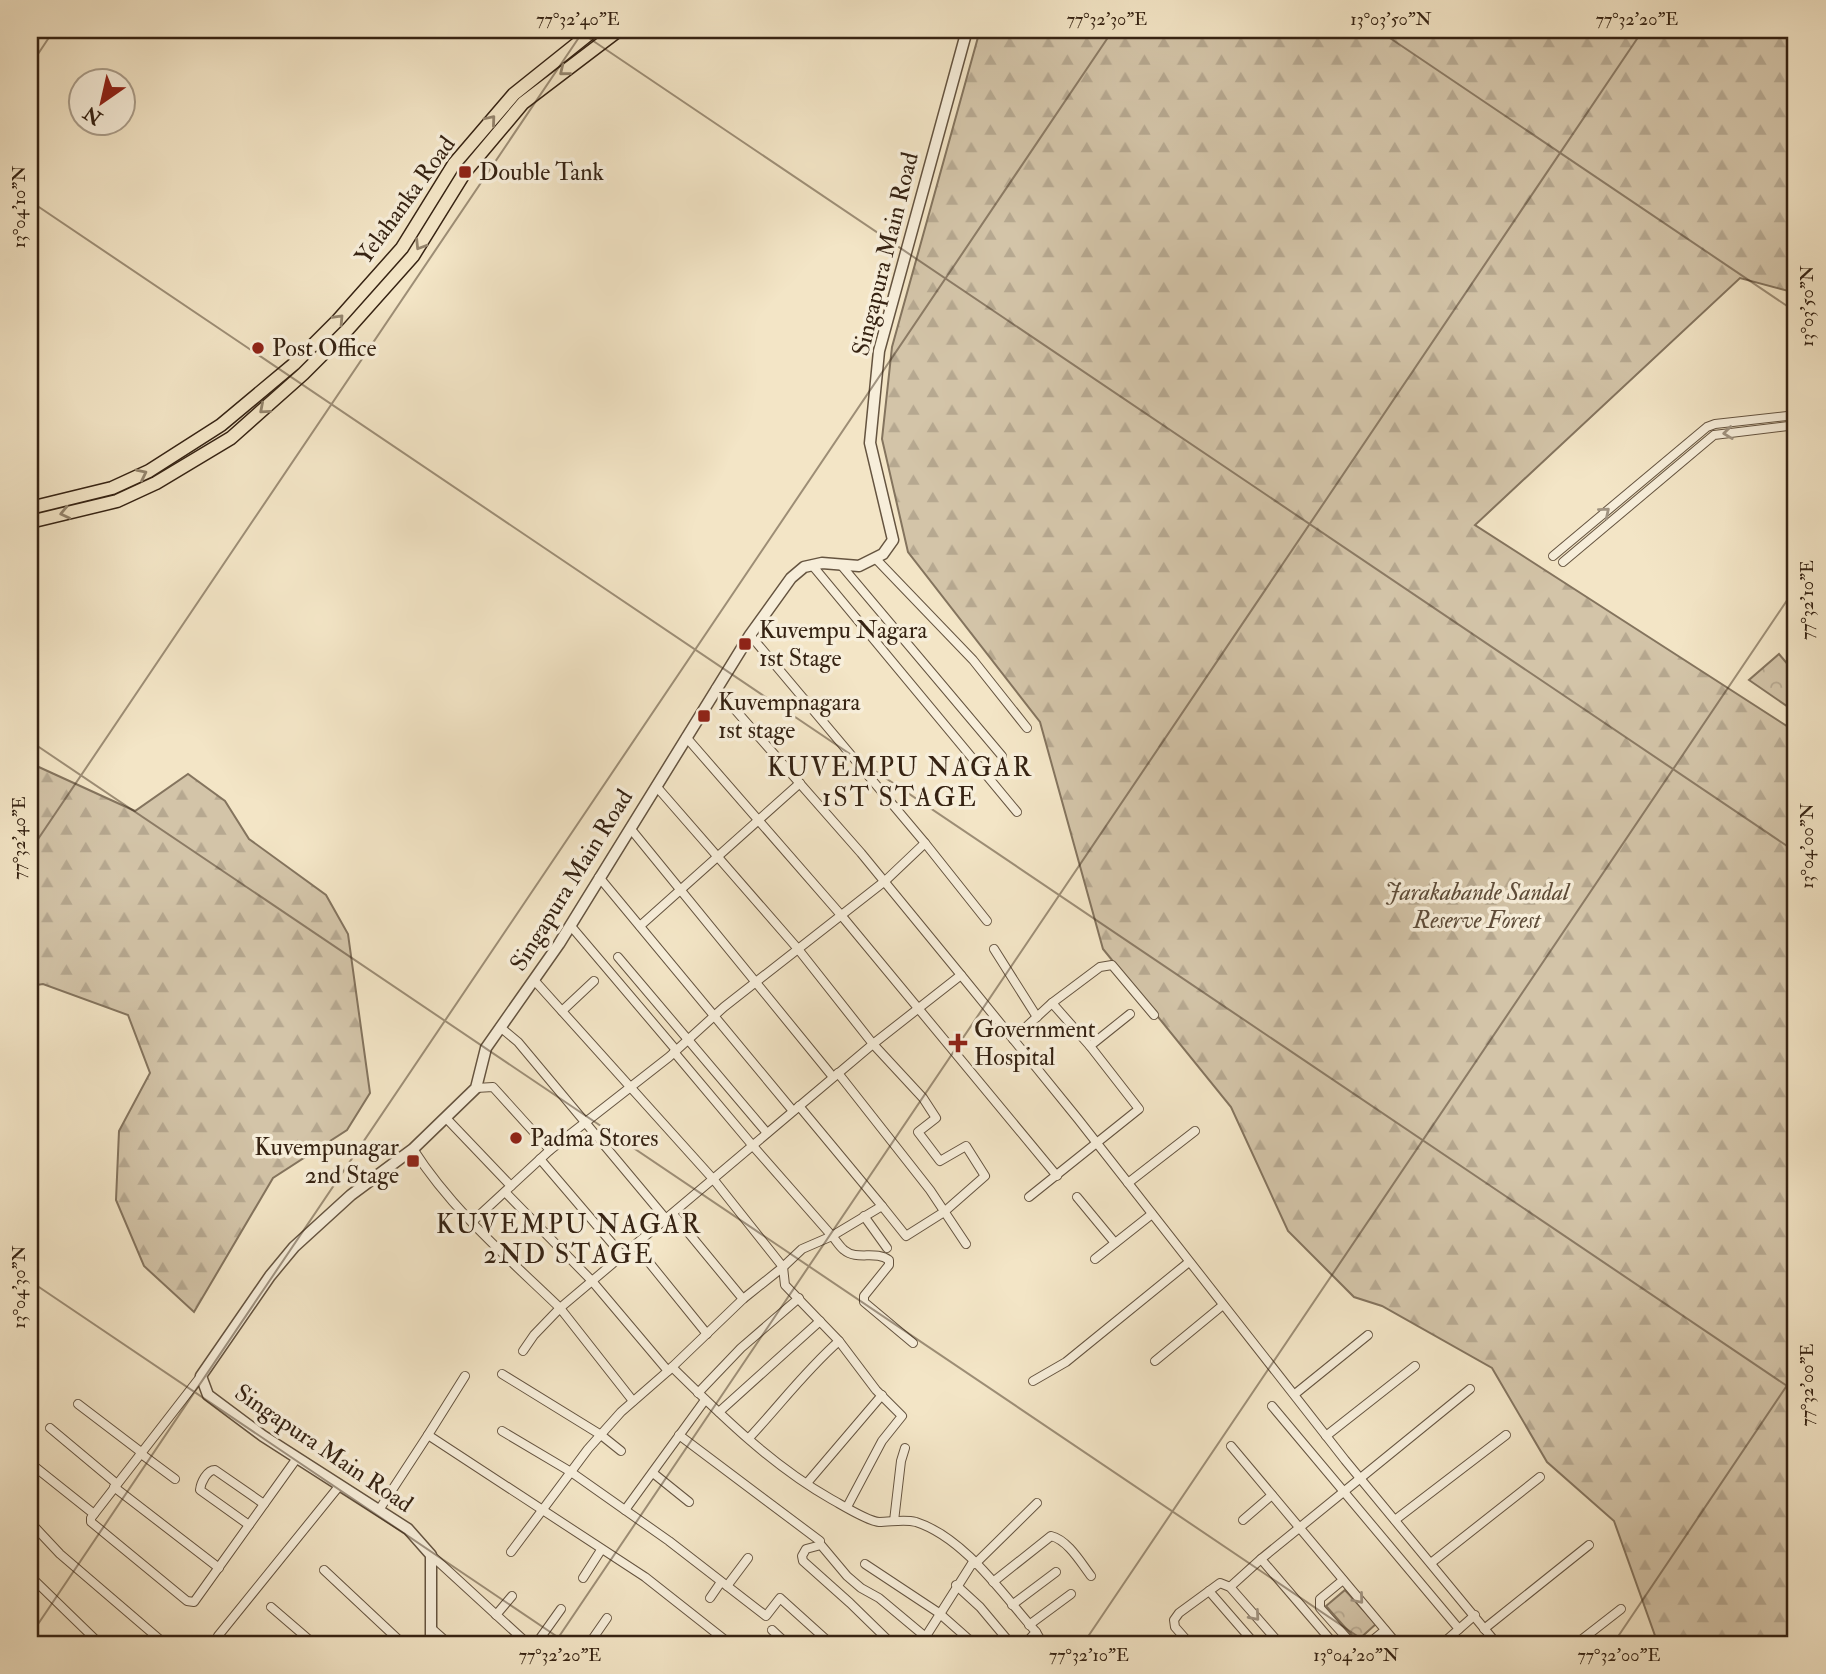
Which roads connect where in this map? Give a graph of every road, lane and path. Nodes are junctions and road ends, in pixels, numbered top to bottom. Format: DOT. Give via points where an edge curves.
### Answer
graph roads {
  1 [pos="594,30"];
  2 [pos="619,30"];
  3 [pos="967,30"];
  4 [pos="1793,415"];
  5 [pos="1796,425"];
  6 [pos="30,508"];
  7 [pos="30,522"];
  8 [pos="1553,556"];
  9 [pos="875,558"];
  10 [pos="1563,562"];
  11 [pos="812,565"];
  12 [pos="841,565"];
  13 [pos="750,635"];
  14 [pos="716,688"];
  15 [pos="1027,728"];
  16 [pos="686,737"];
  17 [pos="1002,756"];
  18 [pos="800,783"];
  19 [pos="656,786"];
  20 [pos="1017,812"];
  21 [pos="759,821"];
  22 [pos="630,828"];
  23 [pos="925,843"];
  24 [pos="717,857"];
  25 [pos="599,877"];
  26 [pos="884,881"];
  27 [pos="680,889"];
  28 [pos="841,915"];
  29 [pos="987,921"];
  30 [pos="570,925"];
  31 [pos="640,926"];
  32 [pos="798,949"];
  33 [pos="994,949"];
  34 [pos="618,957"];
  35 [pos="961,975"];
  36 [pos="534,980"];
  37 [pos="594,981"];
  38 [pos="756,982"];
  39 [pos="1052,1003"];
  40 [pos="918,1007"];
  41 [pos="562,1011"];
  42 [pos="1130,1014"];
  43 [pos="1154,1015"];
  44 [pos="714,1016"];
  45 [pos="1037,1017"];
  46 [pos="500,1027"];
  47 [pos="689,1039"];
  48 [pos="1013,1039"];
  49 [pos="873,1044"];
  50 [pos="1090,1046"];
  51 [pos="675,1051"];
  52 [pos="835,1075"];
  53 [pos="630,1087"];
  54 [pos="476,1088"];
  55 [pos="796,1108"];
  56 [pos="446,1118"];
  57 [pos="585,1122"];
  58 [pos="1195,1131"];
  59 [pos="767,1133"];
  60 [pos="1097,1143"];
  61 [pos="753,1146"];
  62 [pos="413,1149"];
  63 [pos="550,1150"];
  64 [pos="540,1159"];
  65 [pos="1057,1176"];
  66 [pos="713,1180"];
  67 [pos="1128,1183"];
  68 [pos="508,1189"];
  69 [pos="1029,1197"];
  70 [pos="1077,1197"];
  71 [pos="882,1206"];
  72 [pos="944,1212"];
  73 [pos="1152,1214"];
  74 [pos="864,1216"];
  75 [pos="669,1217"];
  76 [pos="472,1222"];
  77 [pos="832,1236"];
  78 [pos="1115,1243"];
  79 [pos="966,1244"];
  80 [pos="635,1245"];
  81 [pos="887,1248"];
  82 [pos="622,1255"];
  83 [pos="1095,1259"];
  84 [pos="1189,1262"];
  85 [pos="783,1266"];
  86 [pos="592,1281"];
  87 [pos="799,1298"];
  88 [pos="743,1299"];
  89 [pos="1223,1305"];
  90 [pos="560,1308"];
  91 [pos="820,1321"];
  92 [pos="708,1334"];
  93 [pos="1368,1335"];
  94 [pos="839,1341"];
  95 [pos="913,1343"];
  96 [pos="523,1351"];
  97 [pos="1154,1361"];
  98 [pos="1415,1366"];
  99 [pos="670,1369"];
  100 [pos="502,1374"];
  101 [pos="201,1376"];
  102 [pos="465,1376"];
  103 [pos="1033,1381"];
  104 [pos="1469,1389"];
  105 [pos="698,1393"];
  106 [pos="1295,1394"];
  107 [pos="882,1395"];
  108 [pos="705,1400"];
  109 [pos="633,1401"];
  110 [pos="78,1404"];
  111 [pos="1272,1406"];
  112 [pos="719,1412"];
  113 [pos="50,1428"];
  114 [pos="502,1431"];
  115 [pos="428,1435"];
  116 [pos="601,1435"];
  117 [pos="680,1435"];
  118 [pos="1506,1435"];
  119 [pos="1326,1436"];
  120 [pos="749,1438"];
  121 [pos="1231,1446"];
  122 [pos="905,1448"];
  123 [pos="621,1451"];
  124 [pos="141,1453"];
  125 [pos="297,1458"];
  126 [pos="30,1463"];
  127 [pos="571,1472"];
  128 [pos="653,1473"];
  129 [pos="1540,1477"];
  130 [pos="175,1479"];
  131 [pos="1360,1479"];
  132 [pos="807,1483"];
  133 [pos="340,1485"];
  134 [pos="116,1486"];
  135 [pos="1343,1492"];
  136 [pos="1272,1495"];
  137 [pos="689,1502"];
  138 [pos="1037,1503"];
  139 [pos="264,1504"];
  140 [pos="847,1507"];
  141 [pos="543,1509"];
  142 [pos="379,1510"];
  143 [pos="625,1510"];
  144 [pos="94,1514"];
  145 [pos="1243,1520"];
  146 [pos="1395,1520"];
  147 [pos="894,1521"];
  148 [pos="30,1522"];
  149 [pos="249,1525"];
  150 [pos="1299,1528"];
  151 [pos="820,1541"];
  152 [pos="1589,1545"];
  153 [pos="601,1550"];
  154 [pos="511,1552"];
  155 [pos="430,1555"];
  156 [pos="748,1558"];
  157 [pos="1261,1559"];
  158 [pos="974,1563"];
  159 [pos="1431,1563"];
  160 [pos="866,1564"];
  161 [pos="219,1568"];
  162 [pos="324,1570"];
  163 [pos="1056,1572"];
  164 [pos="30,1576"];
  165 [pos="1091,1576"];
  166 [pos="583,1578"];
  167 [pos="1343,1580"];
  168 [pos="993,1582"];
  169 [pos="724,1584"];
  170 [pos="956,1586"];
  171 [pos="1230,1587"];
  172 [pos="1209,1591"];
  173 [pos="1071,1594"];
  174 [pos="512,1596"];
  175 [pos="710,1598"];
  176 [pos="1012,1605"];
  177 [pos="271,1607"];
  178 [pos="561,1609"];
  179 [pos="1621,1609"];
  180 [pos="939,1613"];
  181 [pos="496,1615"];
  182 [pos="1475,1615"];
  183 [pos="607,1618"];
  184 [pos="1029,1625"];
  185 [pos="431,1628"];
  186 [pos="1459,1629"];
  187 [pos="1484,1629"];
  188 [pos="772,1630"];
  189 [pos="1385,1630"];
  190 [pos="1036,1632"];
  191 [pos="218,1636"];
  192 [pos="923,1641"];
  193 [pos="1492,1643"];
  194 [pos="100,1644"];
  195 [pos="165,1644"];
  196 [pos="314,1644"];
  197 [pos="403,1644"];
  198 [pos="431,1644"];
  199 [pos="449,1644"];
  200 [pos="528,1644"];
  201 [pos="536,1644"];
  202 [pos="589,1644"];
  203 [pos="730,1644"];
  204 [pos="787,1644"];
  205 [pos="831,1644"];
  206 [pos="892,1644"];
  207 [pos="934,1644"];
  208 [pos="974,1644"];
  209 [pos="1011,1644"];
  210 [pos="1025,1644"];
  211 [pos="1043,1644"];
  212 [pos="1190,1644"];
  213 [pos="1255,1644"];
  214 [pos="1280,1644"];
  215 [pos="1334,1644"];
  216 [pos="1352,1644"];
  217 [pos="1368,1644"];
  218 [pos="1397,1644"];
  219 [pos="1442,1644"];
  220 [pos="1576,1644"];
  6 -- 1 [label="main road, Yelahanka Road, one-way" via="112,488 149,471 221,425 294,364 402,248 454,164 514,94"];
  2 -- 7 [label="main road, Yelahanka Road, one-way" via="523,103 465,172 404,267 303,374 231,438 156,483 117,500"];
  3 -- 9 [label="street, Singapura Main Road" via="879,351 870,443 893,540"];
  4 -- 5 [label="street"];
  8 -- 4 [label="street, one-way" via="1707,427"];
  5 -- 10 [label="street, one-way" via="1714,435"];
  9 -- 12 [label="street" via="859,566"];
  9 -- 15 [label="street" via="973,660"];
  11 -- 12 [label="street"];
  11 -- 13 [label="street, Singapura Main Road" via="791,578"];
  11 -- 20 [label="street"];
  12 -- 17 [label="street"];
  13 -- 14 [label="street, Singapura Main Road"];
  13 -- 23 [label="street"];
  14 -- 16 [label="street, Singapura Main Road"];
  14 -- 18 [label="street"];
  16 -- 19 [label="street, Singapura Main Road"];
  16 -- 21 [label="street"];
  18 -- 21 [label="street"];
  18 -- 26 [label="street"];
  19 -- 22 [label="street, Singapura Main Road"];
  19 -- 24 [label="street"];
  21 -- 24 [label="street"];
  21 -- 28 [label="street"];
  22 -- 25 [label="street, Singapura Main Road"];
  22 -- 27 [label="street"];
  23 -- 26 [label="street"];
  23 -- 29 [label="street"];
  24 -- 27 [label="street"];
  24 -- 32 [label="street"];
  25 -- 30 [label="street, Singapura Main Road"];
  25 -- 31 [label="street"];
  26 -- 28 [label="street"];
  26 -- 35 [label="street"];
  27 -- 31 [label="street"];
  27 -- 38 [label="street"];
  28 -- 32 [label="street"];
  28 -- 40 [label="street"];
  30 -- 36 [label="street, Singapura Main Road"];
  30 -- 51 [label="street"];
  31 -- 44 [label="street"];
  32 -- 38 [label="street"];
  32 -- 49 [label="street"];
  33 -- 45 [label="street"];
  34 -- 47 [label="street"];
  35 -- 40 [label="street"];
  35 -- 48 [label="street"];
  36 -- 41 [label="street"];
  36 -- 46 [label="street, Singapura Main Road"];
  37 -- 41 [label="street"];
  38 -- 44 [label="street"];
  38 -- 52 [label="street"];
  39 -- 43 [label="street" via="1100,967 1112,965"];
  39 -- 45 [label="street"];
  39 -- 50 [label="street"];
  40 -- 49 [label="street"];
  40 -- 65 [label="street"];
  41 -- 53 [label="street"];
  42 -- 50 [label="street"];
  44 -- 47 [label="street"];
  44 -- 55 [label="street"];
  45 -- 48 [label="street"];
  46 -- 54 [label="street, Singapura Main Road" via="486,1048"];
  46 -- 57 [label="street"];
  47 -- 51 [label="street"];
  47 -- 59 [label="street"];
  48 -- 60 [label="street"];
  49 -- 52 [label="street"];
  49 -- 72 [label="street" via="936,1118 918,1132 940,1161 966,1146 985,1176"];
  50 -- 60 [label="street" via="1139,1109"];
  51 -- 53 [label="street"];
  51 -- 61 [label="street"];
  52 -- 55 [label="street"];
  52 -- 72 [label="street"];
  53 -- 57 [label="street"];
  53 -- 66 [label="street"];
  54 -- 56 [label="street"];
  54 -- 63 [label="street" via="493,1087"];
  55 -- 59 [label="street"];
  55 -- 71 [label="street"];
  56 -- 62 [label="street"];
  56 -- 68 [label="street"];
  57 -- 63 [label="street"];
  57 -- 75 [label="street"];
  58 -- 67 [label="street"];
  59 -- 61 [label="street"];
  60 -- 65 [label="street"];
  60 -- 67 [label="street"];
  61 -- 66 [label="street"];
  61 -- 77 [label="street"];
  62 -- 76 [label="street"];
  62 -- 101 [label="street" via="351,1195 294,1247"];
  63 -- 64 [label="street"];
  64 -- 68 [label="street"];
  64 -- 82 [label="street"];
  65 -- 69 [label="street"];
  66 -- 75 [label="street"];
  66 -- 85 [label="street"];
  67 -- 73 [label="street"];
  68 -- 76 [label="street"];
  68 -- 86 [label="street"];
  70 -- 78 [label="street"];
  71 -- 72 [label="street" via="906,1237"];
  71 -- 74 [label="street"];
  72 -- 79 [label="street"];
  73 -- 78 [label="street"];
  73 -- 84 [label="street"];
  74 -- 77 [label="street"];
  74 -- 81 [label="street"];
  75 -- 80 [label="street"];
  75 -- 88 [label="street"];
  76 -- 90 [label="street"];
  77 -- 85 [label="street" via="802,1249"];
  77 -- 95 [label="street" via="844,1250 883,1255 889,1260 864,1302"];
  78 -- 83 [label="street"];
  80 -- 82 [label="street"];
  80 -- 92 [label="street"];
  82 -- 86 [label="street"];
  84 -- 89 [label="street"];
  84 -- 103 [label="street" via="1066,1362"];
  85 -- 87 [label="street" via="785,1285"];
  85 -- 88 [label="street"];
  86 -- 90 [label="street"];
  86 -- 99 [label="street"];
  87 -- 91 [label="street"];
  87 -- 105 [label="street"];
  88 -- 92 [label="street"];
  89 -- 97 [label="street"];
  89 -- 106 [label="street"];
  90 -- 96 [label="street"];
  90 -- 109 [label="street"];
  91 -- 94 [label="street"];
  91 -- 112 [label="street"];
  92 -- 99 [label="street"];
  93 -- 106 [label="street"];
  94 -- 107 [label="street"];
  94 -- 120 [label="street"];
  98 -- 119 [label="street"];
  99 -- 105 [label="street"];
  99 -- 109 [label="street"];
  100 -- 116 [label="street"];
  101 -- 124 [label="street"];
  101 -- 125 [label="street, Singapura Main Road" via="208,1395"];
  102 -- 115 [label="street"];
  104 -- 131 [label="street"];
  105 -- 108 [label="street"];
  106 -- 119 [label="street"];
  107 -- 132 [label="street"];
  107 -- 140 [label="street" via="902,1416 882,1441"];
  108 -- 112 [label="street"];
  108 -- 117 [label="street"];
  109 -- 116 [label="street"];
  110 -- 124 [label="street"];
  111 -- 135 [label="street"];
  112 -- 120 [label="street"];
  113 -- 134 [label="street"];
  114 -- 127 [label="street"];
  115 -- 141 [label="street"];
  115 -- 142 [label="street"];
  116 -- 123 [label="street"];
  116 -- 127 [label="street"];
  117 -- 128 [label="street"];
  117 -- 151 [label="street"];
  118 -- 146 [label="street"];
  119 -- 131 [label="street"];
  120 -- 132 [label="street"];
  121 -- 136 [label="street"];
  122 -- 147 [label="street"];
  124 -- 130 [label="street"];
  124 -- 134 [label="street"];
  125 -- 133 [label="street, Singapura Main Road"];
  125 -- 139 [label="street"];
  126 -- 144 [label="street"];
  127 -- 141 [label="street"];
  127 -- 143 [label="street"];
  128 -- 137 [label="street"];
  128 -- 143 [label="street"];
  129 -- 159 [label="street"];
  131 -- 135 [label="street"];
  131 -- 146 [label="street"];
  132 -- 140 [label="street"];
  133 -- 142 [label="street, Singapura Main Road"];
  133 -- 191 [label="street"];
  134 -- 144 [label="street"];
  134 -- 161 [label="street"];
  135 -- 150 [label="street"];
  135 -- 186 [label="street"];
  136 -- 145 [label="street"];
  136 -- 150 [label="street"];
  138 -- 158 [label="street"];
  139 -- 149 [label="street"];
  139 -- 149 [label="street" via="215,1470 201,1483 200,1490"];
  140 -- 147 [label="street" via="876,1522"];
  141 -- 153 [label="street"];
  141 -- 154 [label="street"];
  142 -- 155 [label="street, Singapura Main Road" via="408,1529"];
  143 -- 169 [label="street"];
  144 -- 161 [label="street" via="92,1522 190,1603"];
  146 -- 159 [label="street"];
  147 -- 158 [label="street" via="914,1522 940,1533"];
  148 -- 195 [label="street" via="60,1554"];
  149 -- 161 [label="street"];
  150 -- 157 [label="street"];
  150 -- 167 [label="street"];
  152 -- 187 [label="street"];
  153 -- 166 [label="street"];
  153 -- 203 [label="street" via="645,1577"];
  155 -- 181 [label="street"];
  155 -- 185 [label="street"];
  156 -- 169 [label="street"];
  157 -- 171 [label="street"];
  157 -- 215 [label="street"];
  158 -- 168 [label="street"];
  158 -- 170 [label="street"];
  159 -- 182 [label="street"];
  160 -- 180 [label="street"];
  162 -- 197 [label="street"];
  163 -- 176 [label="street"];
  164 -- 194 [label="street"];
  165 -- 168 [label="street" via="1051,1536"];
  167 -- 189 [label="street, one-way"];
  167 -- 216 [label="street" via="1319,1603"];
  168 -- 176 [label="street"];
  169 -- 175 [label="street"];
  169 -- 205 [label="street" via="766,1616 780,1598"];
  170 -- 180 [label="street"];
  170 -- 209 [label="street"];
  171 -- 172 [label="street" via="1220,1583"];
  171 -- 214 [label="street, one-way"];
  172 -- 212 [label="street" via="1174,1620"];
  172 -- 213 [label="street"];
  173 -- 184 [label="street"];
  174 -- 181 [label="street"];
  176 -- 184 [label="street"];
  177 -- 196 [label="street"];
  178 -- 201 [label="street"];
  179 -- 220 [label="street"];
  180 -- 192 [label="street"];
  180 -- 208 [label="street"];
  181 -- 200 [label="street"];
  182 -- 186 [label="street"];
  182 -- 187 [label="street"];
  183 -- 202 [label="street"];
  184 -- 190 [label="street"];
  185 -- 198 [label="street"];
  185 -- 199 [label="street"];
  186 -- 219 [label="street"];
  187 -- 193 [label="street"];
  188 -- 204 [label="street"];
  189 -- 217 [label="street"];
  189 -- 218 [label="street"];
  190 -- 210 [label="street"];
  190 -- 211 [label="street"];
  192 -- 206 [label="street" via="879,1598 847,1576 821,1545 806,1549 803,1561"];
  192 -- 207 [label="street"];
}
